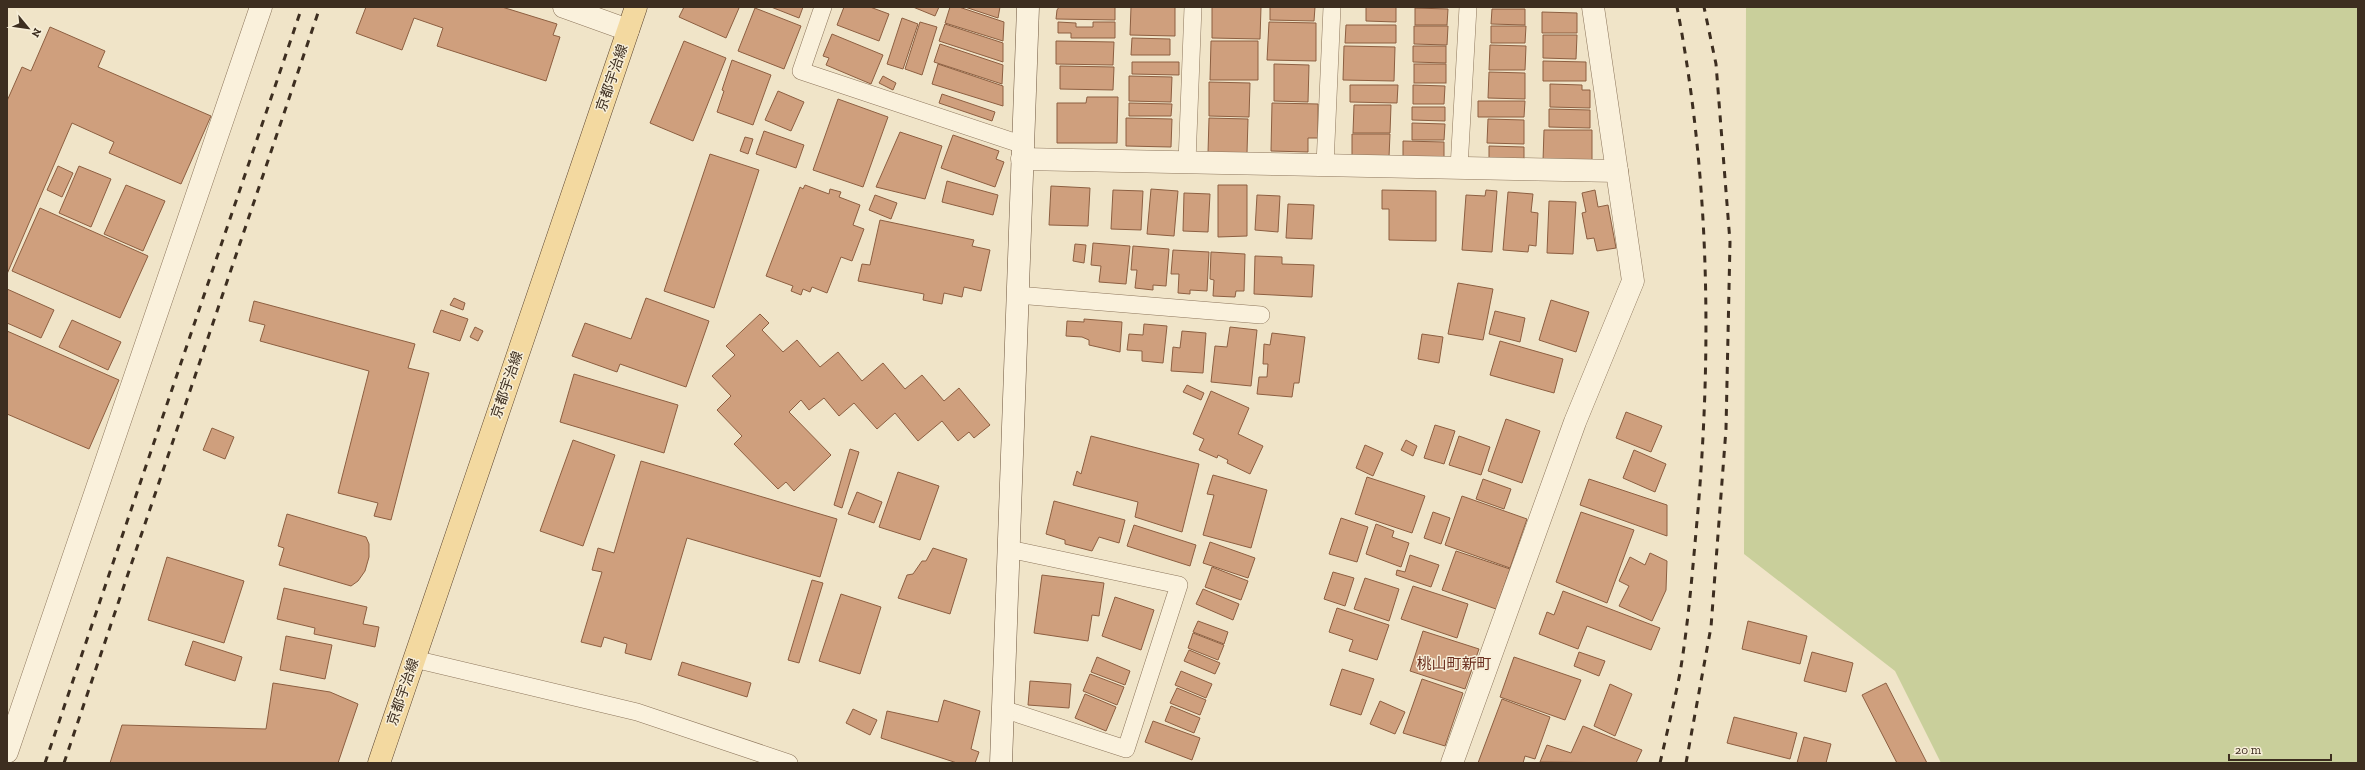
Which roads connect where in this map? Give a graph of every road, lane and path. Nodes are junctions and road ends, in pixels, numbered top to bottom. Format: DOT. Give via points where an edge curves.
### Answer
graph roads {
  1 [pos="261,7"];
  2 [pos="564,7"];
  3 [pos="636,7"];
  4 [pos="823,7"];
  5 [pos="1028,7"];
  6 [pos="1193,7"];
  7 [pos="1332,7"];
  8 [pos="1468,7"];
  9 [pos="1593,7"];
  10 [pos="628,30"];
  11 [pos="1023,152"];
  12 [pos="1187,162"];
  13 [pos="1325,165"];
  14 [pos="1459,168"];
  15 [pos="1617,171"];
  16 [pos="1017,295"];
  17 [pos="1261,316"];
  18 [pos="1009,549"];
  19 [pos="414,659"];
  20 [pos="1003,709"];
  21 [pos="7,752"];
  22 [pos="379,763"];
  23 [pos="789,763"];
  24 [pos="1001,763"];
  25 [pos="1452,763"];
  1 -- 21 [label="street"];
  2 -- 10 [label="street"];
  3 -- 10 [label="main road, 京都宇治線"];
  4 -- 11 [label="lane" via="801,71"];
  5 -- 11 [label="street"];
  6 -- 12 [label="lane"];
  7 -- 13 [label="lane"];
  8 -- 14 [label="lane"];
  9 -- 15 [label="street"];
  10 -- 19 [label="main road, 京都宇治線"];
  11 -- 12 [label="street"];
  11 -- 16 [label="street"];
  12 -- 13 [label="street"];
  13 -- 14 [label="street"];
  14 -- 15 [label="street"];
  15 -- 25 [label="street" via="1633,281 1575,422"];
  16 -- 17 [label="lane"];
  16 -- 18 [label="street"];
  18 -- 20 [label="street"];
  18 -- 20 [label="lane" via="1179,585 1126,749"];
  19 -- 22 [label="main road, 京都宇治線"];
  19 -- 23 [label="lane" via="637,712"];
  20 -- 24 [label="street"];
}
